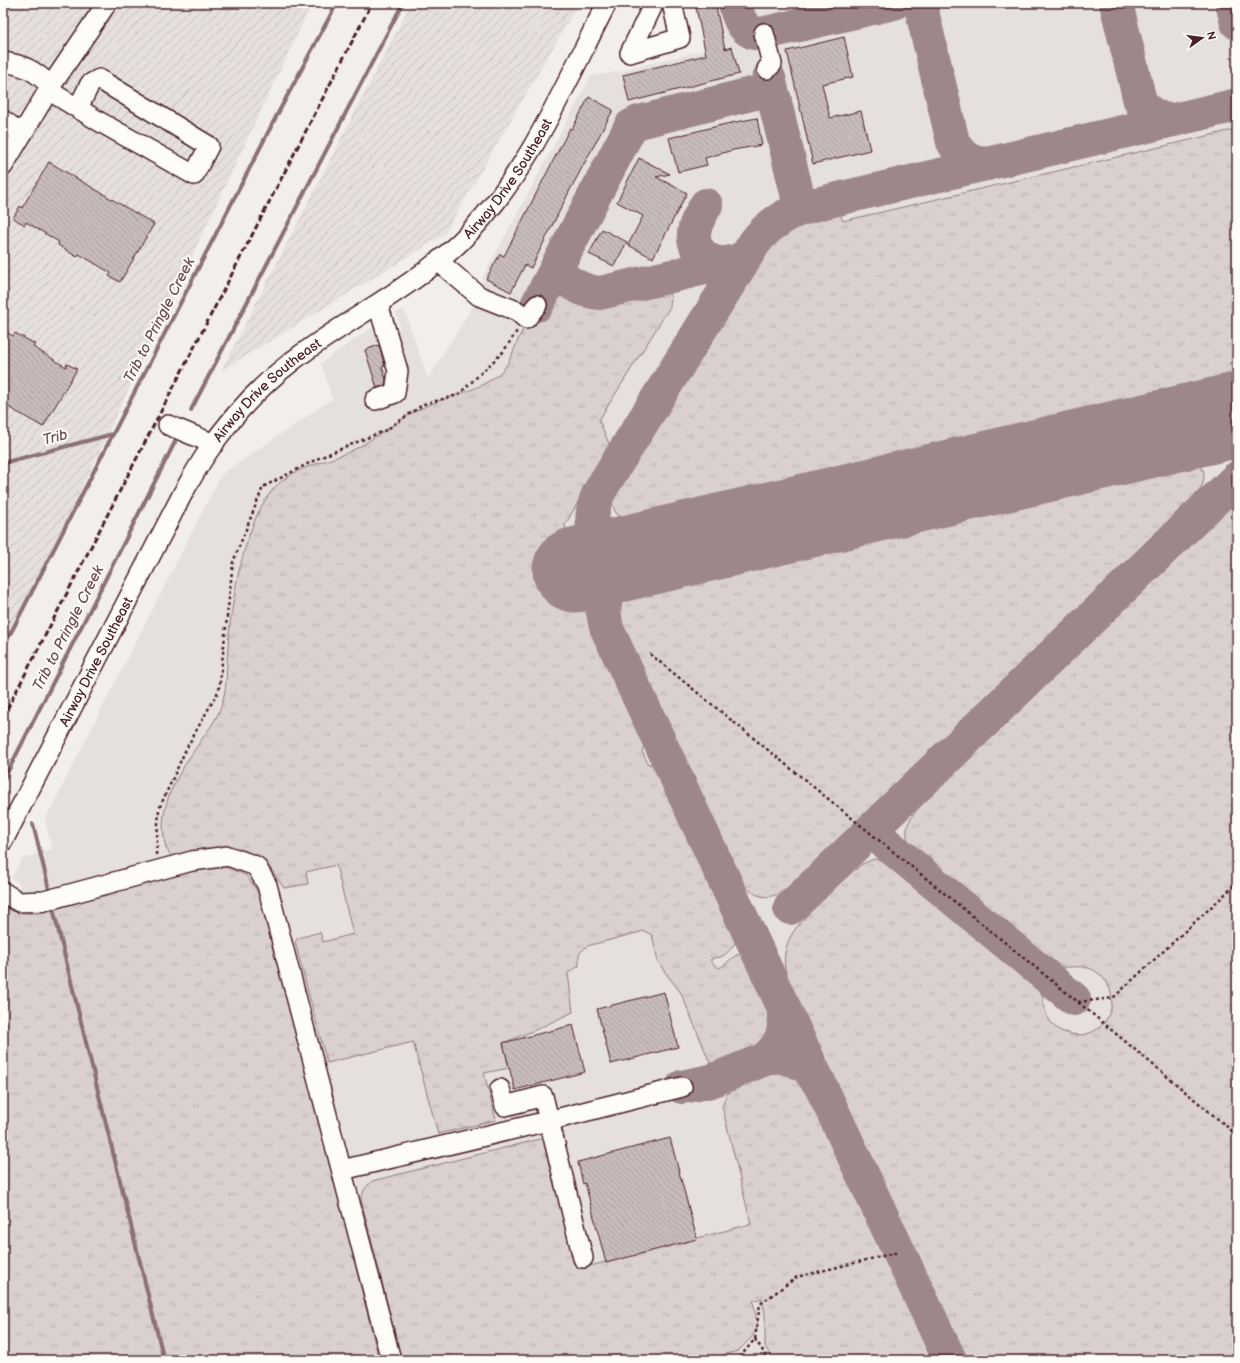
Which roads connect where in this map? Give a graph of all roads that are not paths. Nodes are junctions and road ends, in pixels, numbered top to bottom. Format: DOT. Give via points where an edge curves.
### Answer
graph roads {
  1 [pos="107,3"];
  2 [pos="607,3"];
  3 [pos="654,3"];
  4 [pos="672,3"];
  5 [pos="764,33"];
  6 [pos="3,62"];
  7 [pos="767,69"];
  8 [pos="50,88"];
  9 [pos="78,108"];
  10 [pos="3,120"];
  11 [pos="22,134"];
  12 [pos="3,166"];
  13 [pos="438,261"];
  14 [pos="378,304"];
  15 [pos="537,305"];
  16 [pos="375,400"];
  17 [pos="168,425"];
  18 [pos="214,444"];
  19 [pos="3,842"];
  20 [pos="3,892"];
  21 [pos="682,1087"];
  22 [pos="500,1089"];
  23 [pos="548,1121"];
  24 [pos="342,1170"];
  25 [pos="583,1258"];
  26 [pos="391,1360"];
  1 -- 8 [label="street"];
  2 -- 13 [label="street, Airway Drive Southeast" via="522,165 486,215"];
  3 -- 4 [label="street" via="630,53 680,38"];
  5 -- 7 [label="street" via="772,64"];
  6 -- 8 [label="street" via="29,68"];
  8 -- 9 [label="street"];
  8 -- 11 [label="street"];
  9 -- 9 [label="street" via="194,175 209,146 99,79 90,84"];
  10 -- 11 [label="street"];
  11 -- 12 [label="street"];
  13 -- 14 [label="street, Airway Drive Southeast"];
  13 -- 15 [label="street" via="478,296 517,311 526,319"];
  14 -- 16 [label="street" via="398,371 395,393"];
  14 -- 18 [label="street, Airway Drive Southeast" via="321,341 274,376 236,415"];
  17 -- 18 [label="street"];
  18 -- 19 [label="street, Airway Drive Southeast" via="183,493"];
  20 -- 24 [label="street" via="19,902 44,901 192,861 228,856 256,866 267,885"];
  21 -- 23 [label="street"];
  22 -- 23 [label="street" via="505,1106 543,1096"];
  23 -- 24 [label="street"];
  23 -- 25 [label="street"];
  24 -- 26 [label="street"];
}
